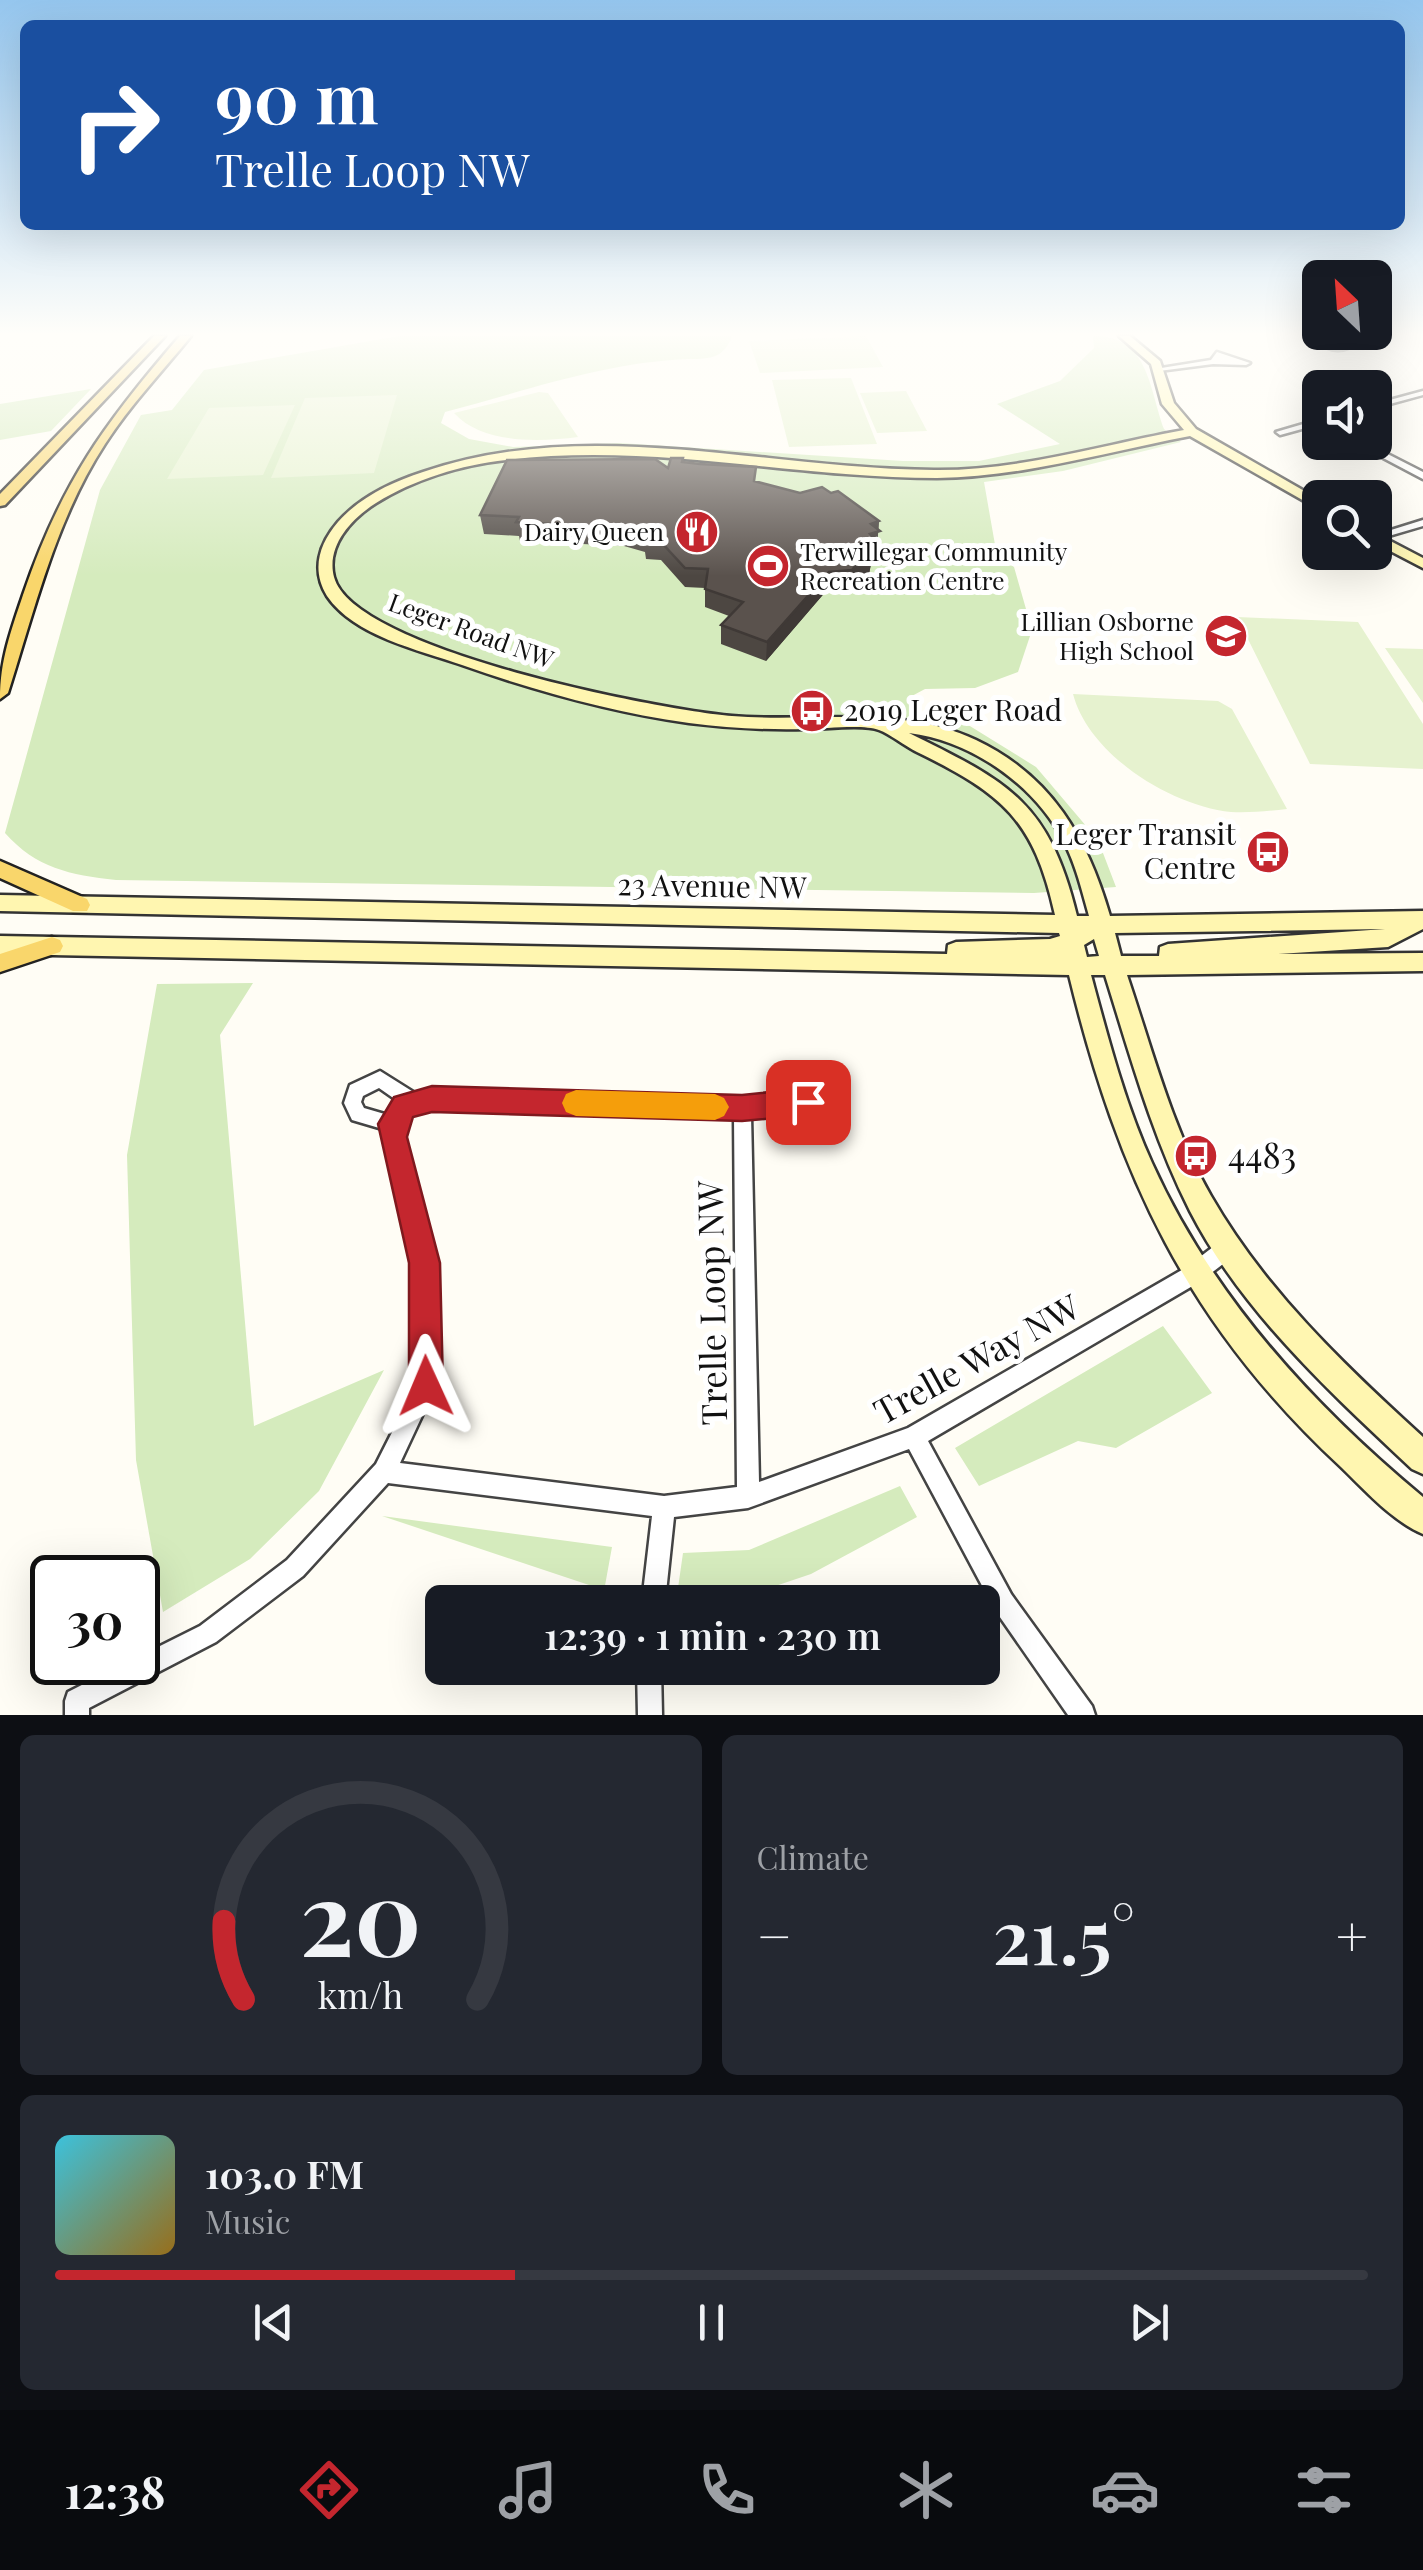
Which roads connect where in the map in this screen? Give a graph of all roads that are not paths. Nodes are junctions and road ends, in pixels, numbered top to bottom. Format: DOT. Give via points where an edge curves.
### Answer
graph roads {
  1 [pos="83,416"];
  2 [pos="118,416"];
  3 [pos="1178,416"];
  4 [pos="1302,426"];
  5 [pos="1192,432"];
  6 [pos="1280,432"];
  7 [pos="1392,460"];
  8 [pos="1423,476"];
  9 [pos="1302,496"];
  10 [pos="0,502"];
  11 [pos="1423,523"];
  12 [pos="1392,533"];
  13 [pos="1392,547"];
  14 [pos="1423,564"];
  15 [pos="0,693"];
  16 [pos="886,728"];
  17 [pos="0,869"];
  18 [pos="0,903"];
  19 [pos="80,905"];
  20 [pos="1420,921"];
  21 [pos="1104,925"];
  22 [pos="1073,944"];
  23 [pos="0,946"];
  24 [pos="52,946"];
  25 [pos="1112,962"];
  26 [pos="1423,962"];
  27 [pos="0,963"];
  28 [pos="412,1102"];
  29 [pos="808,1102"];
  30 [pos="742,1108"];
  31 [pos="392,1124"];
  32 [pos="1230,1247"];
  33 [pos="1194,1274"];
  34 [pos="914,1437"];
  35 [pos="1423,1458"];
  36 [pos="384,1472"];
  37 [pos="748,1497"];
  38 [pos="664,1506"];
  39 [pos="1423,1518"];
  40 [pos="656,1585"];
  41 [pos="649,1685"];
  42 [pos="77,1715"];
  43 [pos="650,1715"];
  44 [pos="1082,1715"];
  1 -- 10 [label="main road"];
  2 -- 15 [label="main road" via="55,526"];
  3 -- 5 [label="street"];
  4 -- 6 [label="street"];
  5 -- 9 [label="street"];
  5 -- 16 [label="street, Leger Road NW" via="1036,466 963,473 605,450 508,455 392,488 350,516 329,547 326,578 352,613 482,668 580,699 660,714"];
  7 -- 8 [label="street"];
  11 -- 12 [label="street"];
  13 -- 14 [label="street"];
  16 -- 21 [label="street, Leger Road NW" via="915,726 965,744 1042,795 1084,855"];
  16 -- 22 [label="street, Leger Road NW" via="977,773 1016,805 1041,839"];
  17 -- 19 [label="main road"];
  18 -- 19 [label="street, 23 Avenue NW"];
  19 -- 22 [label="street, 23 Avenue NW"];
  20 -- 21 [label="street"];
  20 -- 25 [label="street" via="1388,938"];
  21 -- 22 [label="street"];
  21 -- 25 [label="street, Leger Road NW"];
  22 -- 24 [label="street, 23 Avenue NW" via="730,959"];
  22 -- 25 [label="street, 23 Avenue NW"];
  22 -- 33 [label="street, Leger Road NW" via="1143,1173"];
  23 -- 24 [label="street, 23 Avenue NW"];
  24 -- 27 [label="main road"];
  25 -- 26 [label="street, 23 Avenue NW"];
  25 -- 32 [label="street, Leger Road NW" via="1180,1161"];
  28 -- 30 [label="street"];
  28 -- 31 [label="street"];
  28 -- 31 [label="street" via="380,1079 356,1091 352,1103 358,1114"];
  29 -- 30 [label="street"];
  30 -- 37 [label="street, Trelle Loop NW"];
  31 -- 36 [label="street" via="424,1263 426,1386"];
  32 -- 33 [label="street, Trelle Way NW"];
  32 -- 35 [label="street, Leger Road NW" via="1308,1347"];
  33 -- 34 [label="street, Trelle Way NW"];
  33 -- 39 [label="street, Leger Road NW" via="1317,1419"];
  34 -- 37 [label="street, Trelle Way NW"];
  34 -- 44 [label="street" via="1003,1602"];
  36 -- 38 [label="street, Trelle Way NW"];
  36 -- 42 [label="street" via="295,1568 208,1634 77,1701"];
  37 -- 38 [label="street, Trelle Way NW"];
  38 -- 40 [label="street"];
  41 -- 43 [label="street"];
}
